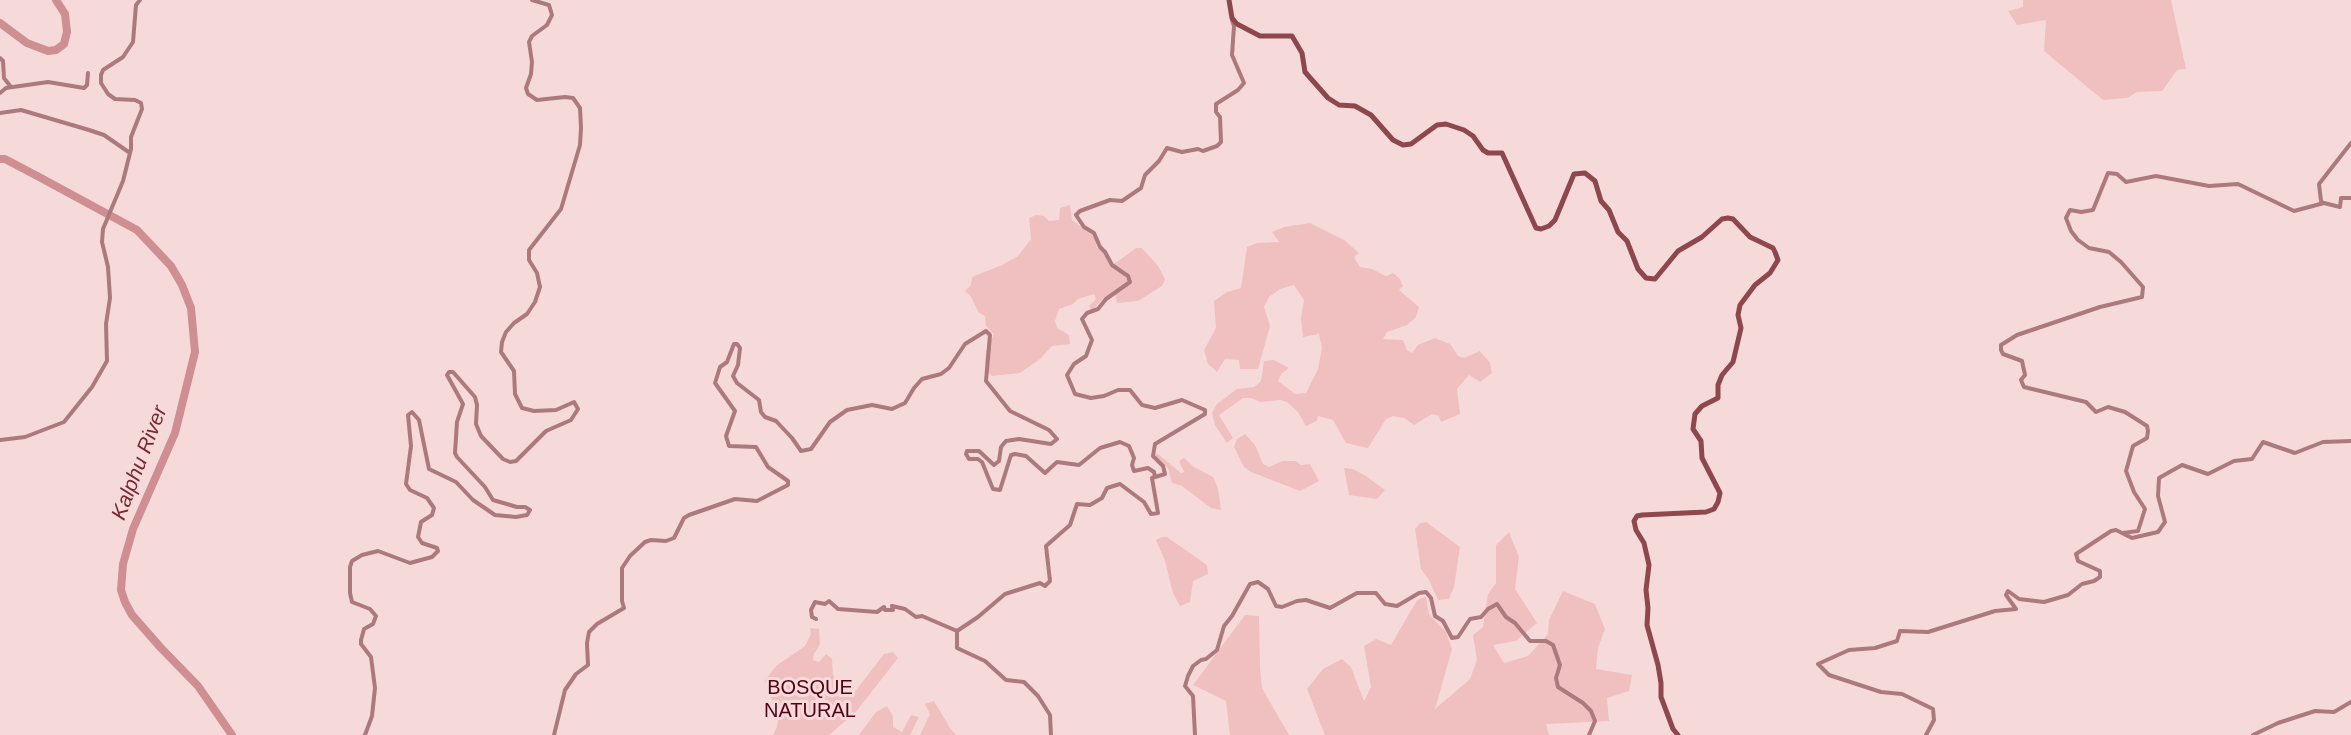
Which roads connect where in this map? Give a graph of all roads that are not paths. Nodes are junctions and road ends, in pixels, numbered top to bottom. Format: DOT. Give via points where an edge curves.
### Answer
graph roads {
  1 [pos="140,0"];
  2 [pos="532,0"];
  3 [pos="1229,0"];
  4 [pos="1232,18"];
  5 [pos="0,58"];
  6 [pos="88,73"];
  7 [pos="12,87"];
  8 [pos="0,93"];
  9 [pos="0,113"];
  10 [pos="2351,143"];
  11 [pos="130,153"];
  12 [pos="2351,198"];
  13 [pos="2324,203"];
  14 [pos="0,440"];
  15 [pos="2351,441"];
  16 [pos="1155,477"];
  17 [pos="2123,533"];
  18 [pos="816,620"];
  19 [pos="957,631"];
  20 [pos="2351,702"];
  21 [pos="364,735"];
  22 [pos="554,735"];
  23 [pos="1051,735"];
  24 [pos="1195,735"];
  25 [pos="1589,735"];
  26 [pos="1678,735"];
  27 [pos="1926,735"];
  28 [pos="2253,735"];
  1 -- 11 [label="street" via="136,5 133,42 123,57 101,75 101,83 115,99 141,103"];
  2 -- 21 [label="street" via="549,5 552,15 530,42 528,94 537,100 573,98 580,108 581,128 561,209 529,250 540,287 535,302 528,315 506,332 501,352 514,371 515,394 522,408 556,410 574,402 578,409 571,420 546,431 516,461 510,462 481,436 476,424 475,397 453,372 447,375 463,404 457,422 455,453 493,500 530,510 527,515 516,517 495,515 456,482 429,469 419,420 412,412 408,415 411,446 407,486 427,498 434,508 432,515 421,522 418,537 438,551 432,557 410,563 378,551 352,561 352,602 370,609 376,616 373,624 364,629 361,640 371,657 375,688 372,716"];
  3 -- 4 [label="street"];
  4 -- 16 [label="street" via="1232,55 1244,83 1216,104 1221,141 1203,151 1167,148 1145,175 1141,188 1122,201 1110,200 1076,215 1094,233 1112,265 1130,282 1082,319 1092,340 1086,356 1067,375 1075,394 1091,398 1130,390 1142,405 1155,408 1182,400 1205,410 1205,414 1155,444 1153,456 1165,474"];
  4 -- 26 [label="street" via="1260,36 1292,36 1302,53 1305,72 1328,98 1371,115 1402,145 1446,124 1473,136 1488,153 1502,153 1536,228 1556,220 1574,174 1585,172 1592,176 1601,201 1646,278 1655,279 1678,251 1722,219 1733,219 1750,237 1773,248 1778,260 1740,305 1737,315 1741,328 1733,363 1722,375 1718,398 1695,414 1693,429 1720,494 1718,502 1706,512 1642,515 1634,521 1649,566 1647,625 1658,665 1660,697"];
  5 -- 7 [label="street" via="4,78"];
  6 -- 7 [label="street" via="84,88 48,82"];
  7 -- 8 [label="street"];
  9 -- 11 [label="street" via="21,110 96,132"];
  10 -- 13 [label="street" via="2319,184"];
  11 -- 14 [label="street" via="102,242 110,298 106,324 108,357 104,368 64,422 25,437"];
  12 -- 13 [label="street" via="2341,198 2340,207"];
  13 -- 17 [label="street" via="2294,211 2238,184 2210,186 2156,176 2126,182 2117,174 2108,173 2093,210 2070,210 2066,218 2078,240 2089,248 2109,252 2121,262 2143,287 2142,297 2017,335 2001,345 2001,350 2022,361 2025,375 2021,384 2029,389 2086,402 2096,412 2108,407 2125,412 2146,426 2146,438 2133,446 2126,471 2145,509 2138,531"];
  15 -- 17 [label="street" via="2323,442 2295,453 2263,442 2252,459 2234,461 2208,474 2182,465 2159,478 2158,496 2165,522 2158,532 2132,538"];
  16 -- 19 [label="street" via="1152,478 1158,513 1151,514 1144,501 1120,484 1107,488 1102,498 1090,505 1077,504 1070,525 1046,546 1050,581 1045,586 1040,583 1005,594"];
  16 -- 22 [label="street" via="1148,468 1134,471 1129,446 1120,442 1100,448 1079,465 1057,462 1045,473 1026,456 1011,455 999,489 993,489 982,462 969,459 967,451 979,451 994,465 1005,441 1051,444 1057,439 1049,430 1010,411 986,381 990,335 986,331 965,344 949,368 922,379 905,403 892,409 872,405 847,410 830,422 811,449 801,451 776,421 765,417 759,400 737,383 733,376 740,348 734,344 715,383 735,411 726,436 729,446 756,447 768,467 788,485 757,501 735,499 689,515 674,538 645,542 630,556 622,568 624,608 590,632 588,665 565,690"];
  17 -- 27 [label="street" via="2107,532 2076,554 2078,561 2097,568 2101,575 2077,586 2068,595 2044,602 2019,600 2008,591 2006,595 2016,609 1995,611 1928,632 1900,631 1897,640 1875,648 1849,650 1818,664 1829,675 1881,692 1902,694 1933,709 1934,720"];
  18 -- 19 [label="street" via="811,610 815,602 829,602 838,609 877,612 884,607 893,610 892,606"];
  19 -- 23 [label="street" via="957,648 985,661 1006,680 1024,682 1038,696 1050,715"];
  20 -- 28 [label="street" via="2334,712 2315,711"];
  24 -- 25 [label="street" via="1193,696 1185,686 1188,676 1194,666 1216,650 1224,626 1250,584 1258,582 1268,589 1276,606 1282,607 1306,600 1330,608 1357,593 1376,593 1385,604 1397,606 1426,592 1435,616 1443,621 1452,638 1458,637 1470,619 1481,617 1497,604 1530,641 1553,645 1560,665 1558,687 1591,711 1595,721"];
}
